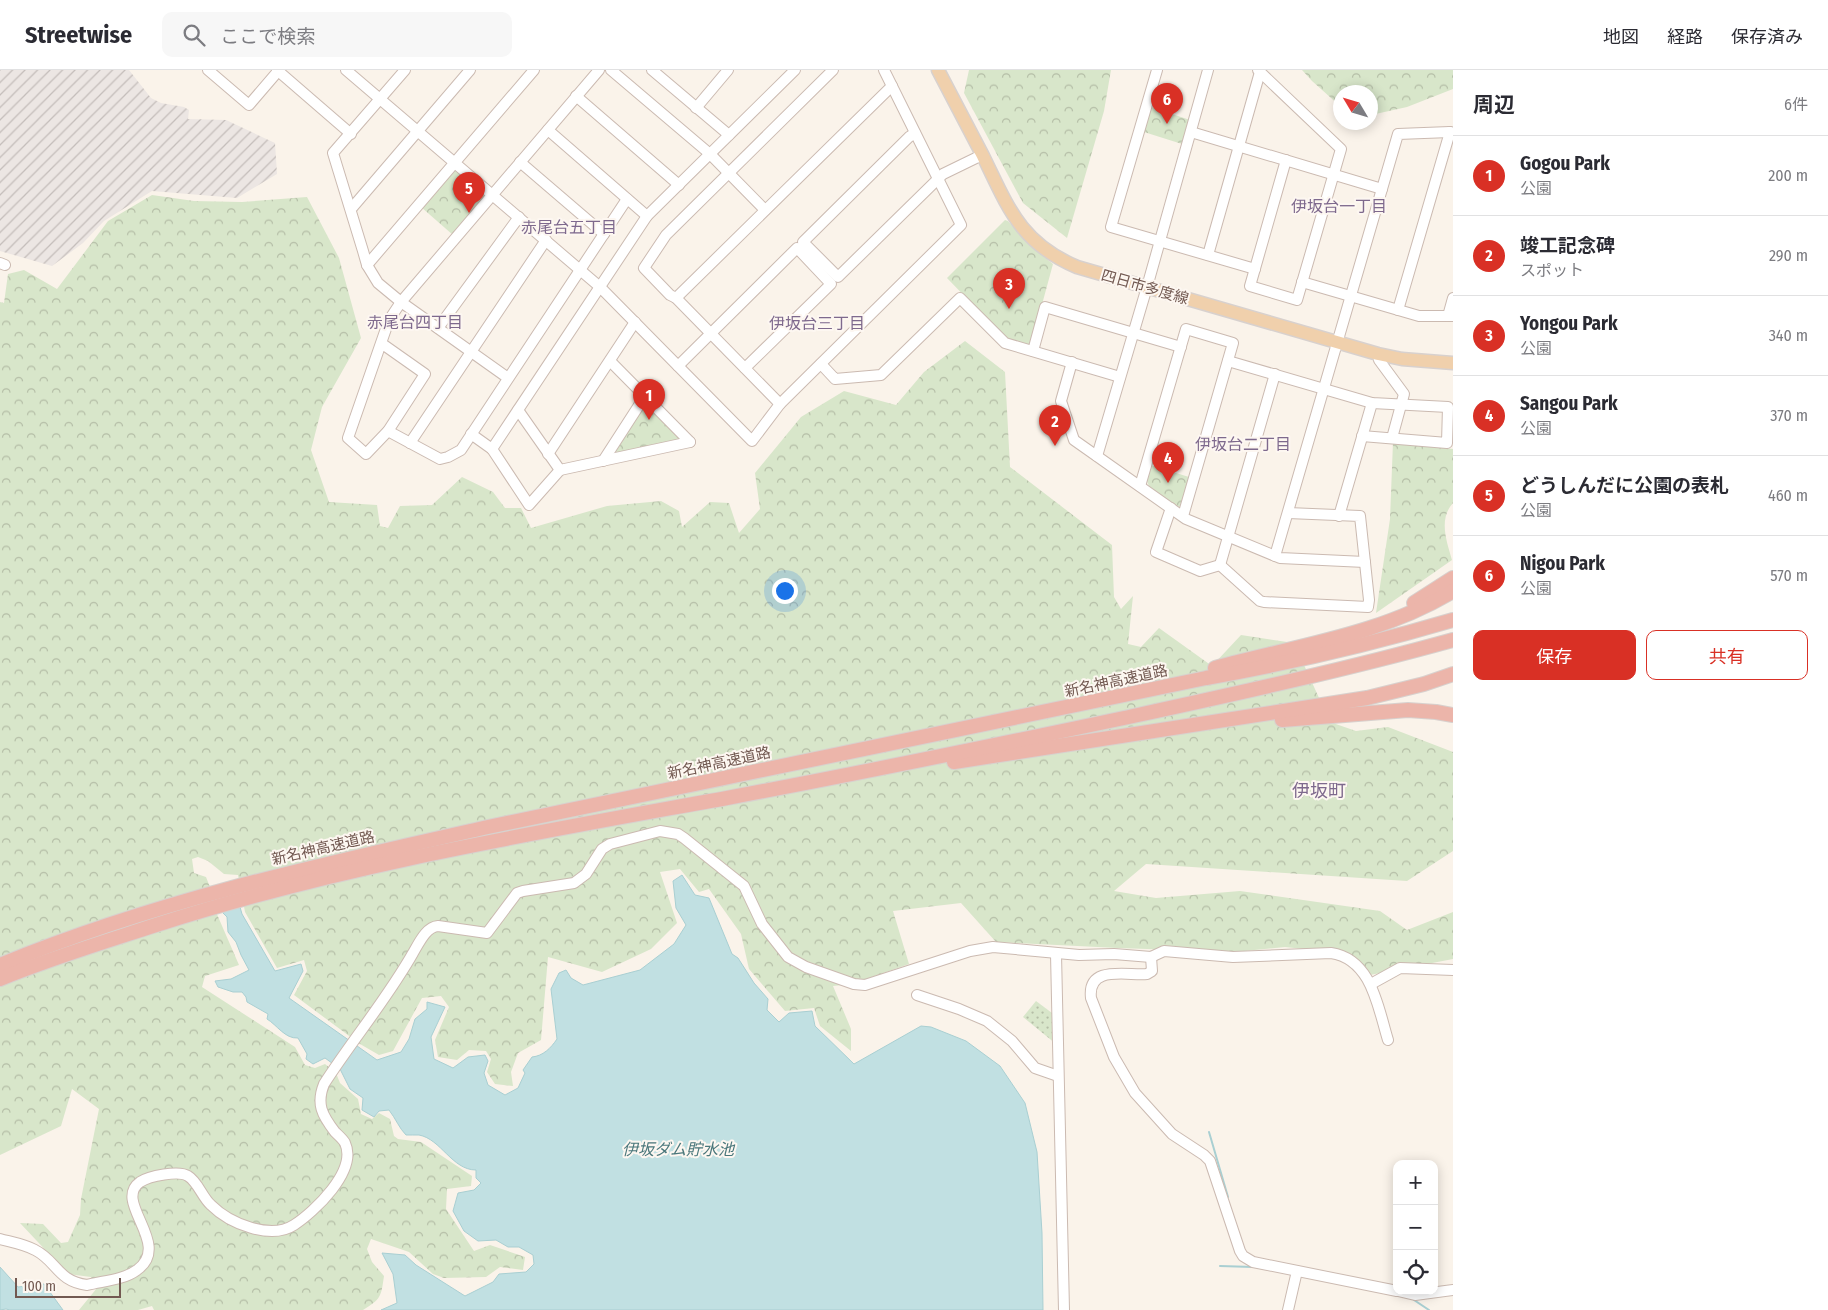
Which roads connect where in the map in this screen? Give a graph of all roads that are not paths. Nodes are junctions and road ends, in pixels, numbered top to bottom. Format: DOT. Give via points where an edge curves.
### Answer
graph roads {
  1 [pos="208,70"];
  2 [pos="278,70"];
  3 [pos="346,70"];
  4 [pos="405,70"];
  5 [pos="470,70"];
  6 [pos="534,70"];
  7 [pos="599,70"];
  8 [pos="611,70"];
  9 [pos="728,70"];
  10 [pos="795,70"];
  11 [pos="833,70"];
  12 [pos="884,70"];
  13 [pos="938,70"];
  14 [pos="1157,70"];
  15 [pos="1208,70"];
  16 [pos="1259,71"];
  17 [pos="658,72"];
  18 [pos="892,86"];
  19 [pos="576,96"];
  20 [pos="380,99"];
  21 [pos="696,108"];
  22 [pos="548,130"];
  23 [pos="418,131"];
  24 [pos="1191,132"];
  25 [pos="1451,132"];
  26 [pos="915,133"];
  27 [pos="351,134"];
  28 [pos="729,135"];
  29 [pos="1239,146"];
  30 [pos="710,154"];
  31 [pos="982,155"];
  32 [pos="1286,160"];
  33 [pos="455,162"];
  34 [pos="520,162"];
  35 [pos="729,173"];
  36 [pos="1333,174"];
  37 [pos="938,178"];
  38 [pos="679,185"];
  39 [pos="1382,188"];
  40 [pos="492,195"];
  41 [pos="627,199"];
  42 [pos="351,209"];
  43 [pos="765,210"];
  44 [pos="647,216"];
  45 [pos="519,217"];
  46 [pos="604,234"];
  47 [pos="546,240"];
  48 [pos="1160,241"];
  49 [pos="1208,255"];
  50 [pos="368,265"];
  51 [pos="1255,269"];
  52 [pos="580,270"];
  53 [pos="1302,282"];
  54 [pos="600,287"];
  55 [pos="1147,287"];
  56 [pos="1350,296"];
  57 [pos="676,298"];
  58 [pos="1453,298"];
  59 [pos="401,302"];
  60 [pos="1398,310"];
  61 [pos="1450,316"];
  62 [pos="635,322"];
  63 [pos="438,328"];
  64 [pos="711,334"];
  65 [pos="1133,334"];
  66 [pos="1337,342"];
  67 [pos="381,343"];
  68 [pos="1181,347"];
  69 [pos="471,351"];
  70 [pos="1033,351"];
  71 [pos="1378,354"];
  72 [pos="610,361"];
  73 [pos="1228,361"];
  74 [pos="1072,362"];
  75 [pos="1453,363"];
  76 [pos="821,364"];
  77 [pos="678,366"];
  78 [pos="745,368"];
  79 [pos="1275,374"];
  80 [pos="1120,377"];
  81 [pos="508,378"];
  82 [pos="1324,389"];
  83 [pos="645,396"];
  84 [pos="1372,403"];
  85 [pos="780,404"];
  86 [pos="1402,404"];
  87 [pos="518,410"];
  88 [pos="388,431"];
  89 [pos="471,434"];
  90 [pos="1362,436"];
  91 [pos="1392,438"];
  92 [pos="410,443"];
  93 [pos="492,449"];
  94 [pos="548,454"];
  95 [pos="1097,456"];
  96 [pos="603,461"];
  97 [pos="560,470"];
  98 [pos="1140,486"];
  99 [pos="1171,508"];
  100 [pos="1288,513"];
  101 [pos="1183,516"];
  102 [pos="1339,516"];
  103 [pos="1228,536"];
  104 [pos="1275,556"];
  105 [pos="1365,562"];
  106 [pos="1220,565"];
  107 [pos="1453,578"];
  108 [pos="1453,591"];
  109 [pos="1453,620"];
  110 [pos="1362,630"];
  111 [pos="1453,640"];
  112 [pos="1453,674"];
  113 [pos="1146,691"];
  114 [pos="1453,715"];
  115 [pos="1147,733"];
  116 [pos="856,774"];
  117 [pos="274,883"];
  118 [pos="183,909"];
  119 [pos="1056,954"];
  120 [pos="1151,957"];
  121 [pos="0,965"];
  122 [pos="1453,970"];
  123 [pos="0,979"];
  124 [pos="1371,984"];
  125 [pos="917,995"];
  126 [pos="1388,1040"];
  127 [pos="1058,1076"];
  128 [pos="0,1239"];
  129 [pos="1296,1274"];
  130 [pos="1393,1290"];
  131 [pos="1453,1290"];
  132 [pos="1438,1292"];
  133 [pos="1064,1310"];
  134 [pos="1288,1310"];
  1 -- 2 [label="street" via="249,105"];
  2 -- 27 [label="street"];
  3 -- 20 [label="street"];
  4 -- 20 [label="street"];
  5 -- 23 [label="street"];
  6 -- 33 [label="street"];
  7 -- 19 [label="street"];
  8 -- 30 [label="street"];
  9 -- 21 [label="street"];
  10 -- 28 [label="street"];
  11 -- 35 [label="street"];
  12 -- 18 [label="street"];
  13 -- 31 [label="main road, 四日市多度線"];
  14 -- 48 [label="street" via="1111,227"];
  15 -- 24 [label="street"];
  16 -- 29 [label="street"];
  16 -- 36 [label="street" via="1341,149"];
  17 -- 21 [label="street"];
  18 -- 26 [label="street"];
  18 -- 43 [label="street"];
  19 -- 22 [label="street"];
  19 -- 38 [label="street"];
  20 -- 23 [label="street"];
  20 -- 27 [label="street"];
  21 -- 28 [label="street"];
  22 -- 34 [label="street"];
  22 -- 41 [label="street"];
  23 -- 33 [label="street"];
  23 -- 42 [label="street"];
  24 -- 29 [label="street"];
  24 -- 48 [label="street"];
  25 -- 39 [label="street" via="1398,134"];
  25 -- 60 [label="street"];
  26 -- 37 [label="street"];
  26 -- 37 [label="street" via="803,242 838,277"];
  27 -- 42 [label="street" via="333,153"];
  28 -- 30 [label="street"];
  29 -- 32 [label="street"];
  29 -- 49 [label="street"];
  30 -- 35 [label="street"];
  30 -- 38 [label="street"];
  31 -- 37 [label="street"];
  31 -- 55 [label="main road, 四日市多度線" via="1011,213 1038,245 1077,267"];
  32 -- 36 [label="street"];
  32 -- 51 [label="street"];
  33 -- 40 [label="street"];
  33 -- 50 [label="street"];
  34 -- 40 [label="street"];
  34 -- 46 [label="street"];
  35 -- 43 [label="street"];
  35 -- 57 [label="street" via="664,238 644,268"];
  36 -- 39 [label="street"];
  36 -- 53 [label="street"];
  37 -- 76 [label="street" via="961,225"];
  38 -- 44 [label="street"];
  39 -- 56 [label="street"];
  40 -- 45 [label="street"];
  40 -- 59 [label="street"];
  41 -- 44 [label="street"];
  41 -- 46 [label="street"];
  42 -- 50 [label="street"];
  43 -- 57 [label="street"];
  44 -- 54 [label="street"];
  45 -- 47 [label="street"];
  45 -- 63 [label="street"];
  46 -- 52 [label="street"];
  47 -- 52 [label="street"];
  47 -- 69 [label="street"];
  48 -- 49 [label="street"];
  48 -- 55 [label="street"];
  49 -- 51 [label="street"];
  50 -- 59 [label="street" via="378,283"];
  51 -- 53 [label="street" via="1250,286 1297,300"];
  52 -- 54 [label="street"];
  52 -- 81 [label="street"];
  53 -- 56 [label="street"];
  54 -- 62 [label="street"];
  54 -- 87 [label="street"];
  55 -- 65 [label="street"];
  55 -- 66 [label="main road, 四日市多度線"];
  56 -- 60 [label="street"];
  56 -- 66 [label="street"];
  57 -- 64 [label="street"];
  58 -- 61 [label="street"];
  59 -- 63 [label="street"];
  59 -- 67 [label="street" via="388,320"];
  60 -- 61 [label="street" via="1419,316"];
  62 -- 72 [label="street"];
  62 -- 77 [label="street"];
  63 -- 69 [label="street"];
  64 -- 77 [label="street"];
  64 -- 78 [label="street"];
  64 -- 78 [label="street" via="797,248 831,284"];
  65 -- 68 [label="street"];
  65 -- 70 [label="street" via="1045,307"];
  65 -- 80 [label="street"];
  66 -- 71 [label="main road, 四日市多度線"];
  66 -- 82 [label="street"];
  67 -- 88 [label="street" via="425,374"];
  67 -- 88 [label="street" via="348,438 366,454"];
  68 -- 73 [label="street" via="1186,329 1233,343"];
  68 -- 98 [label="street"];
  69 -- 81 [label="street"];
  69 -- 92 [label="street"];
  70 -- 74 [label="street"];
  70 -- 76 [label="street" via="1005,343 960,298 882,375 835,379"];
  71 -- 75 [label="main road, 四日市多度線"];
  71 -- 86 [label="street" via="1404,394"];
  72 -- 83 [label="street"];
  72 -- 94 [label="street"];
  73 -- 79 [label="street"];
  73 -- 101 [label="street"];
  74 -- 80 [label="street"];
  74 -- 95 [label="street" via="1061,401 1074,440"];
  76 -- 85 [label="street"];
  77 -- 85 [label="street" via="752,441"];
  78 -- 85 [label="street"];
  79 -- 82 [label="street"];
  79 -- 103 [label="street"];
  80 -- 95 [label="street"];
  81 -- 89 [label="street"];
  82 -- 84 [label="street"];
  82 -- 100 [label="street"];
  83 -- 96 [label="street"];
  83 -- 96 [label="street" via="690,442"];
  84 -- 86 [label="street"];
  84 -- 90 [label="street"];
  86 -- 91 [label="street"];
  86 -- 91 [label="street" via="1448,407 1447,443"];
  87 -- 93 [label="street"];
  87 -- 94 [label="street"];
  88 -- 92 [label="street"];
  89 -- 92 [label="street" via="460,450 440,459"];
  89 -- 93 [label="street"];
  90 -- 91 [label="street"];
  90 -- 102 [label="street"];
  93 -- 97 [label="street" via="529,505"];
  94 -- 97 [label="street"];
  95 -- 98 [label="street"];
  96 -- 97 [label="street"];
  98 -- 99 [label="street"];
  99 -- 101 [label="street"];
  99 -- 106 [label="street" via="1156,552 1200,571"];
  100 -- 102 [label="street"];
  100 -- 104 [label="street"];
  101 -- 103 [label="street"];
  102 -- 105 [label="street" via="1360,516"];
  103 -- 104 [label="street"];
  103 -- 106 [label="street"];
  104 -- 105 [label="street"];
  105 -- 106 [label="street" via="1368,607 1264,602"];
  107 -- 110 [label="highway" via="1390,617"];
  108 -- 110 [label="highway" via="1407,615"];
  109 -- 113 [label="highway, 新名神高速道路" via="1339,651"];
  110 -- 113 [label="highway" via="1217,668"];
  111 -- 116 [label="highway, 新名神高速道路" via="1241,692"];
  112 -- 115 [label="highway" via="1367,698"];
  113 -- 117 [label="highway, 新名神高速道路" via="488,827"];
  114 -- 115 [label="highway" via="1408,710"];
  115 -- 116 [label="highway" via="918,768"];
  116 -- 117 [label="highway, 新名神高速道路"];
  117 -- 118 [label="highway, 新名神高速道路"];
  118 -- 121 [label="highway, 新名神高速道路" via="95,929"];
  118 -- 123 [label="highway, 新名神高速道路"];
  119 -- 120 [label="street"];
  119 -- 127 [label="street"];
  119 -- 128 [label="street" via="993,947 970,951 866,985 854,984 788,958 762,924 744,886 678,834 660,831 605,846 586,874 574,883 517,893 487,933 433,926 322,1090 320,1107 345,1144 344,1170 328,1194 291,1227 262,1231 232,1219 211,1206 191,1179 181,1173 149,1177 133,1189 134,1207 149,1248 146,1261 130,1274 80,1284 66,1279 36,1250"];
  120 -- 124 [label="street" via="1164,951 1233,957 1331,953 1350,960"];
  120 -- 129 [label="street" via="1152,971 1148,974 1105,974 1091,989 1091,998 1119,1068 1140,1099 1172,1134 1210,1162 1243,1256"];
  122 -- 124 [label="street" via="1400,968"];
  124 -- 126 [label="street"];
  125 -- 127 [label="street" via="987,1021 1012,1041 1036,1068"];
  127 -- 133 [label="street"];
  129 -- 130 [label="street"];
  129 -- 134 [label="street"];
  131 -- 132 [label="street"];
}
